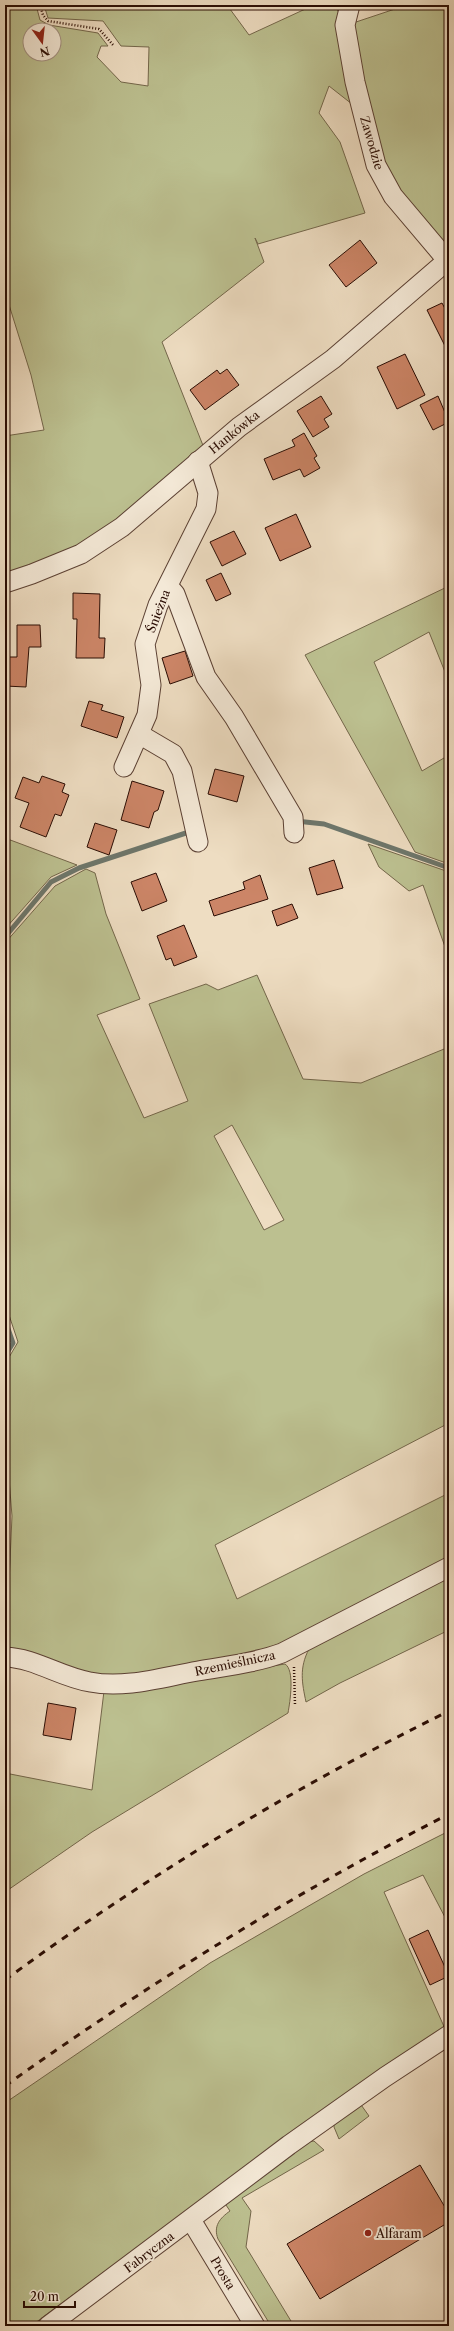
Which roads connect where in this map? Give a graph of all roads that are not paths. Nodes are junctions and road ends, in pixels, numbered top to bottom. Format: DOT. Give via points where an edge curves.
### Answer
graph roads {
  1 [pos="350,5"];
  2 [pos="448,259"];
  3 [pos="198,461"];
  4 [pos="5,583"];
  5 [pos="168,586"];
  6 [pos="139,734"];
  7 [pos="124,767"];
  8 [pos="294,825"];
  9 [pos="198,842"];
  10 [pos="449,1567"];
  11 [pos="5,1657"];
  12 [pos="449,2035"];
  13 [pos="192,2220"];
  14 [pos="48,2326"];
  15 [pos="255,2326"];
  1 -- 2 [label="street, Zawodzie" via="345,25 355,82 376,166 393,196"];
  2 -- 3 [label="street, Hankówka" via="333,358 238,427"];
  3 -- 4 [label="street, Hankówka" via="122,527 81,554"];
  3 -- 5 [label="street, Śnieżna" via="208,493 206,509"];
  5 -- 6 [label="street, Śnieżna" via="158,605 145,644 150,685 147,715"];
  5 -- 8 [label="street" via="175,594 206,677 234,717"];
  6 -- 7 [label="street, Śnieżna"];
  6 -- 9 [label="street" via="173,754 182,771"];
  10 -- 11 [label="street, Rzemieślnicza" via="292,1648 271,1658 254,1662 116,1684 77,1680 32,1662"];
  12 -- 13 [label="street, Fabryczna" via="384,2077 289,2145"];
  13 -- 14 [label="street, Fabryczna"];
  13 -- 15 [label="street, Prosta"];
}
